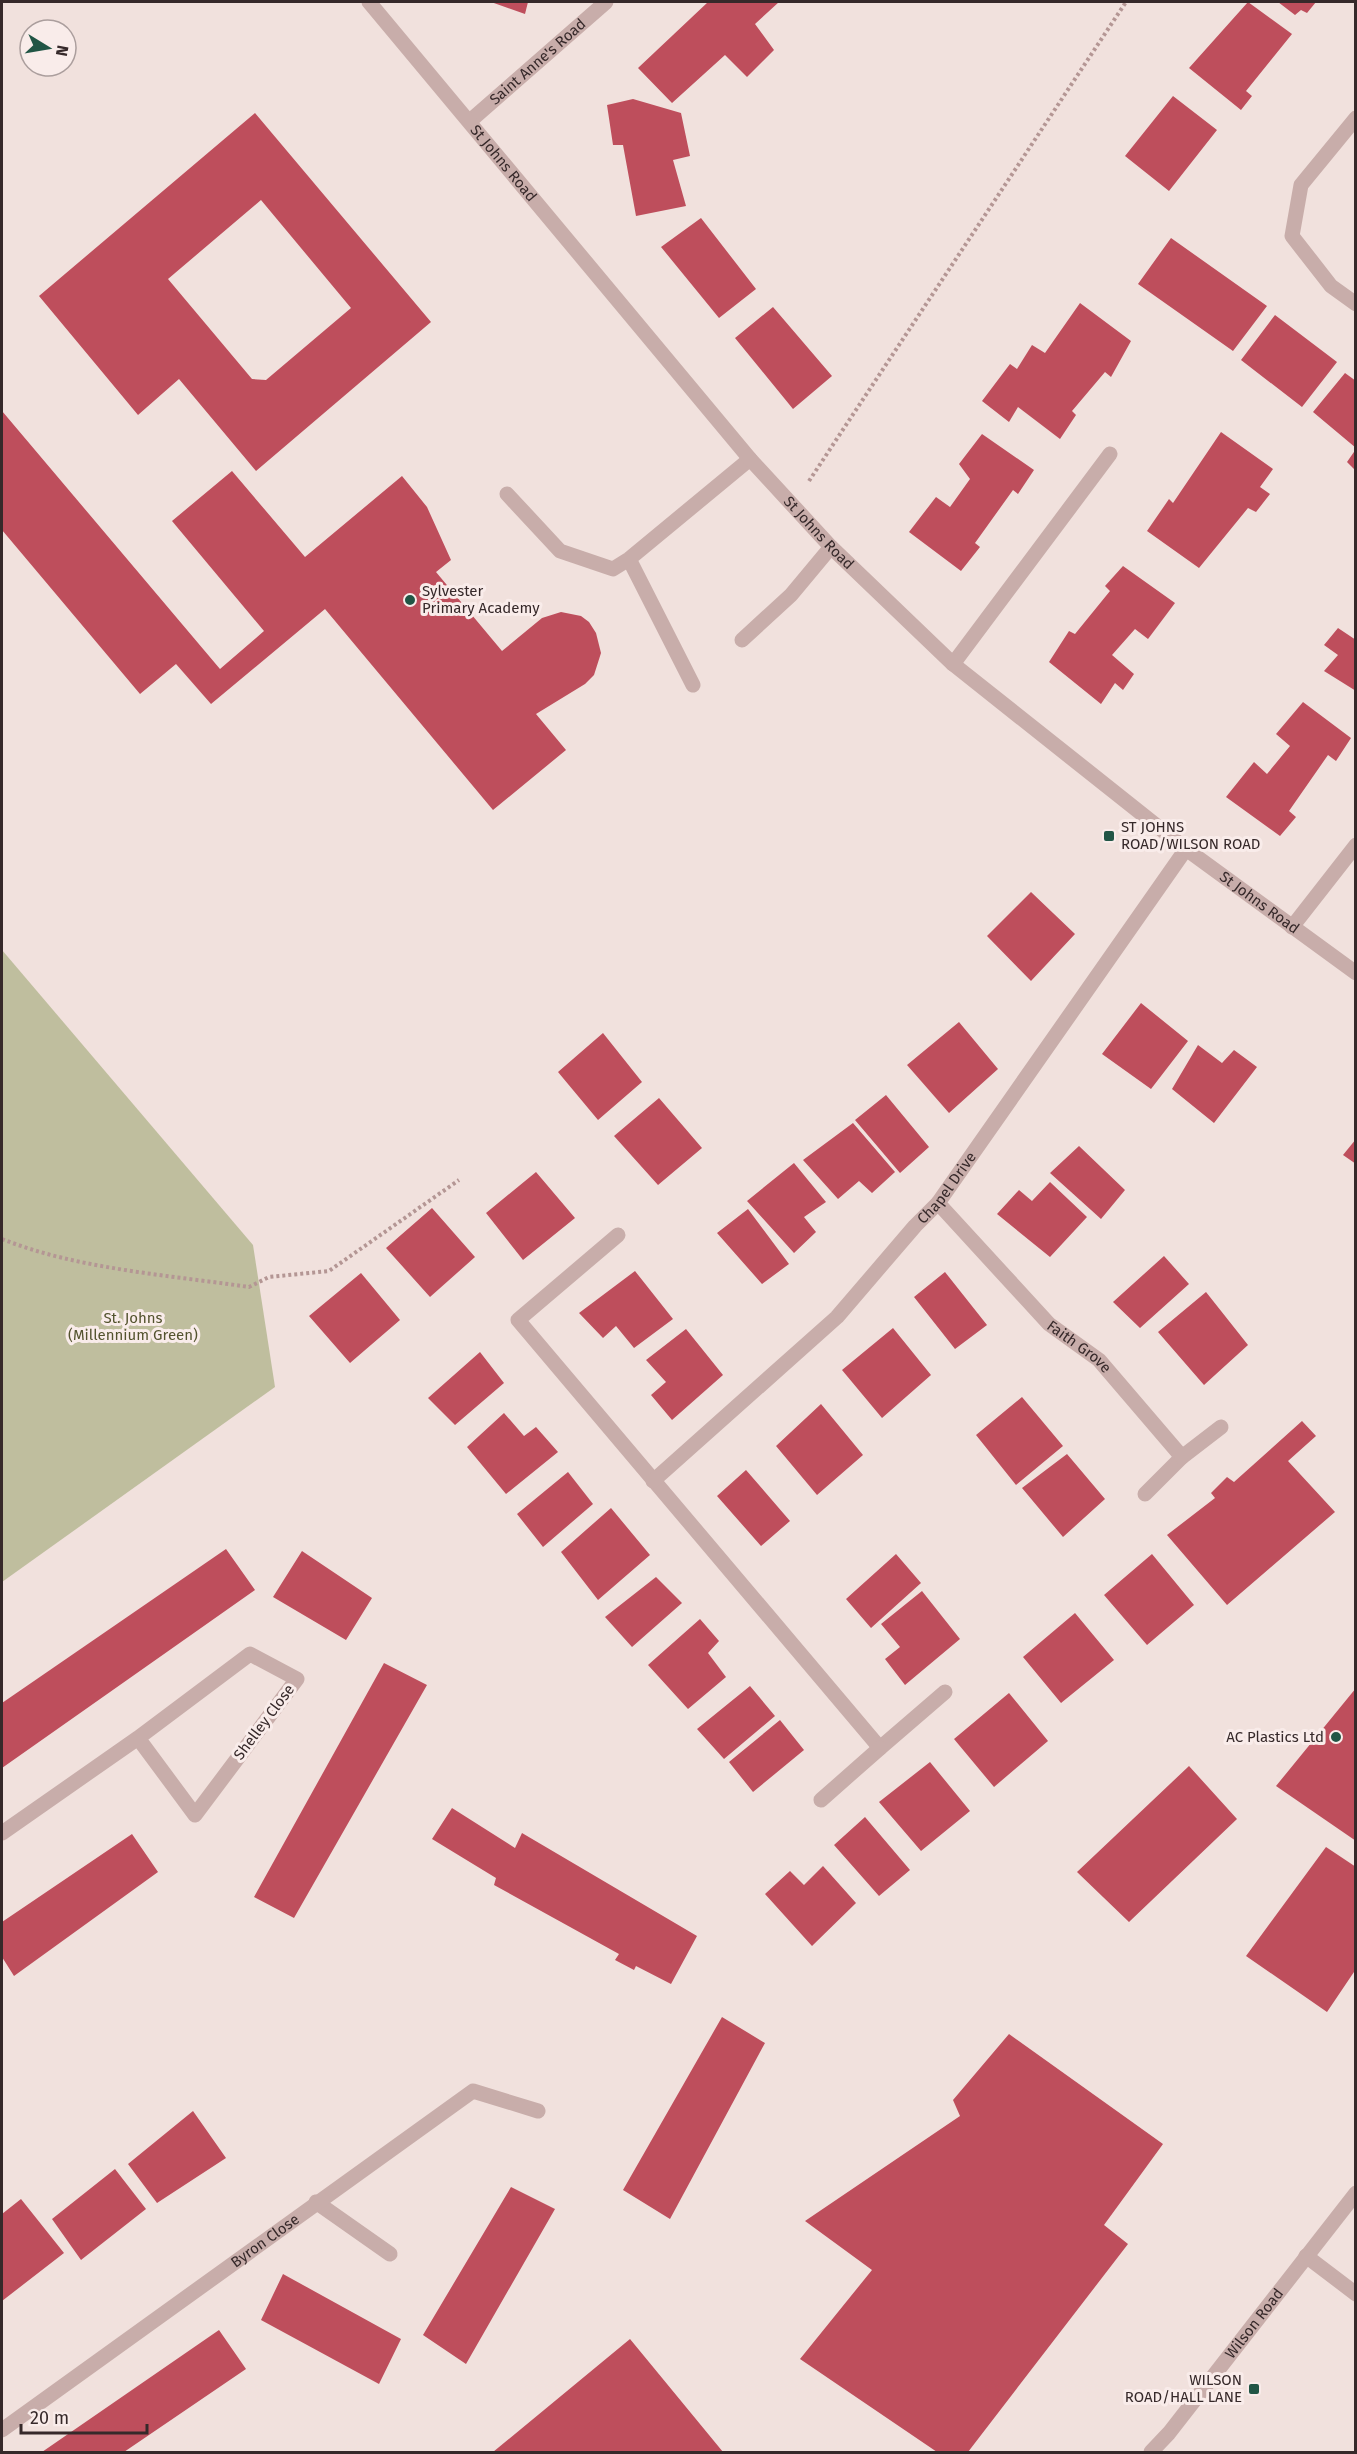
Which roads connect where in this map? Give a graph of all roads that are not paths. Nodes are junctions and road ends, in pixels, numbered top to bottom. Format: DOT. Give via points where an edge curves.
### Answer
graph roads {
  1 [pos="369,2"];
  2 [pos="606,2"];
  3 [pos="1356,118"];
  4 [pos="470,120"];
  5 [pos="1356,304"];
  6 [pos="1110,454"];
  7 [pos="750,459"];
  8 [pos="507,494"];
  9 [pos="831,547"];
  10 [pos="629,559"];
  11 [pos="742,640"];
  12 [pos="952,664"];
  13 [pos="693,685"];
  14 [pos="1356,845"];
  15 [pos="1186,849"];
  16 [pos="1292,927"];
  17 [pos="1356,973"];
  18 [pos="938,1203"];
  19 [pos="618,1235"];
  20 [pos="1221,1427"];
  21 [pos="1182,1457"];
  22 [pos="653,1481"];
  23 [pos="1145,1494"];
  24 [pos="945,1692"];
  25 [pos="138,1738"];
  26 [pos="880,1748"];
  27 [pos="821,1800"];
  28 [pos="2,1833"];
  29 [pos="538,2111"];
  30 [pos="1356,2193"];
  31 [pos="316,2202"];
  32 [pos="390,2254"];
  33 [pos="1306,2256"];
  34 [pos="1356,2294"];
  35 [pos="2,2430"];
  36 [pos="1151,2452"];
  1 -- 4 [label="street, St Johns Road"];
  2 -- 4 [label="street, Saint Anne's Road"];
  3 -- 5 [label="street" via="1301,185 1292,236 1331,286"];
  4 -- 7 [label="street, St Johns Road"];
  6 -- 12 [label="street"];
  7 -- 9 [label="street, St Johns Road"];
  7 -- 10 [label="street"];
  8 -- 10 [label="street" via="560,551 613,569"];
  9 -- 11 [label="street" via="791,595"];
  9 -- 12 [label="street, St Johns Road"];
  10 -- 13 [label="street"];
  12 -- 15 [label="street, St Johns Road"];
  14 -- 16 [label="street"];
  15 -- 16 [label="street, St Johns Road"];
  15 -- 18 [label="street, Chapel Drive"];
  16 -- 17 [label="street, St Johns Road"];
  18 -- 21 [label="street, Faith Grove" via="1049,1324 1099,1360"];
  18 -- 22 [label="street, Chapel Drive" via="837,1317"];
  19 -- 22 [label="street" via="518,1320"];
  20 -- 21 [label="street"];
  21 -- 23 [label="street"];
  22 -- 26 [label="street"];
  24 -- 26 [label="street"];
  25 -- 25 [label="street, Shelley Close" via="250,1654 297,1679 195,1815"];
  25 -- 28 [label="street, Shelley Close"];
  26 -- 27 [label="street"];
  29 -- 31 [label="street, Byron Close" via="473,2091"];
  30 -- 33 [label="street, Wilson Road"];
  31 -- 32 [label="street"];
  31 -- 35 [label="street, Byron Close"];
  33 -- 34 [label="street"];
  33 -- 36 [label="street, Wilson Road"];
}
